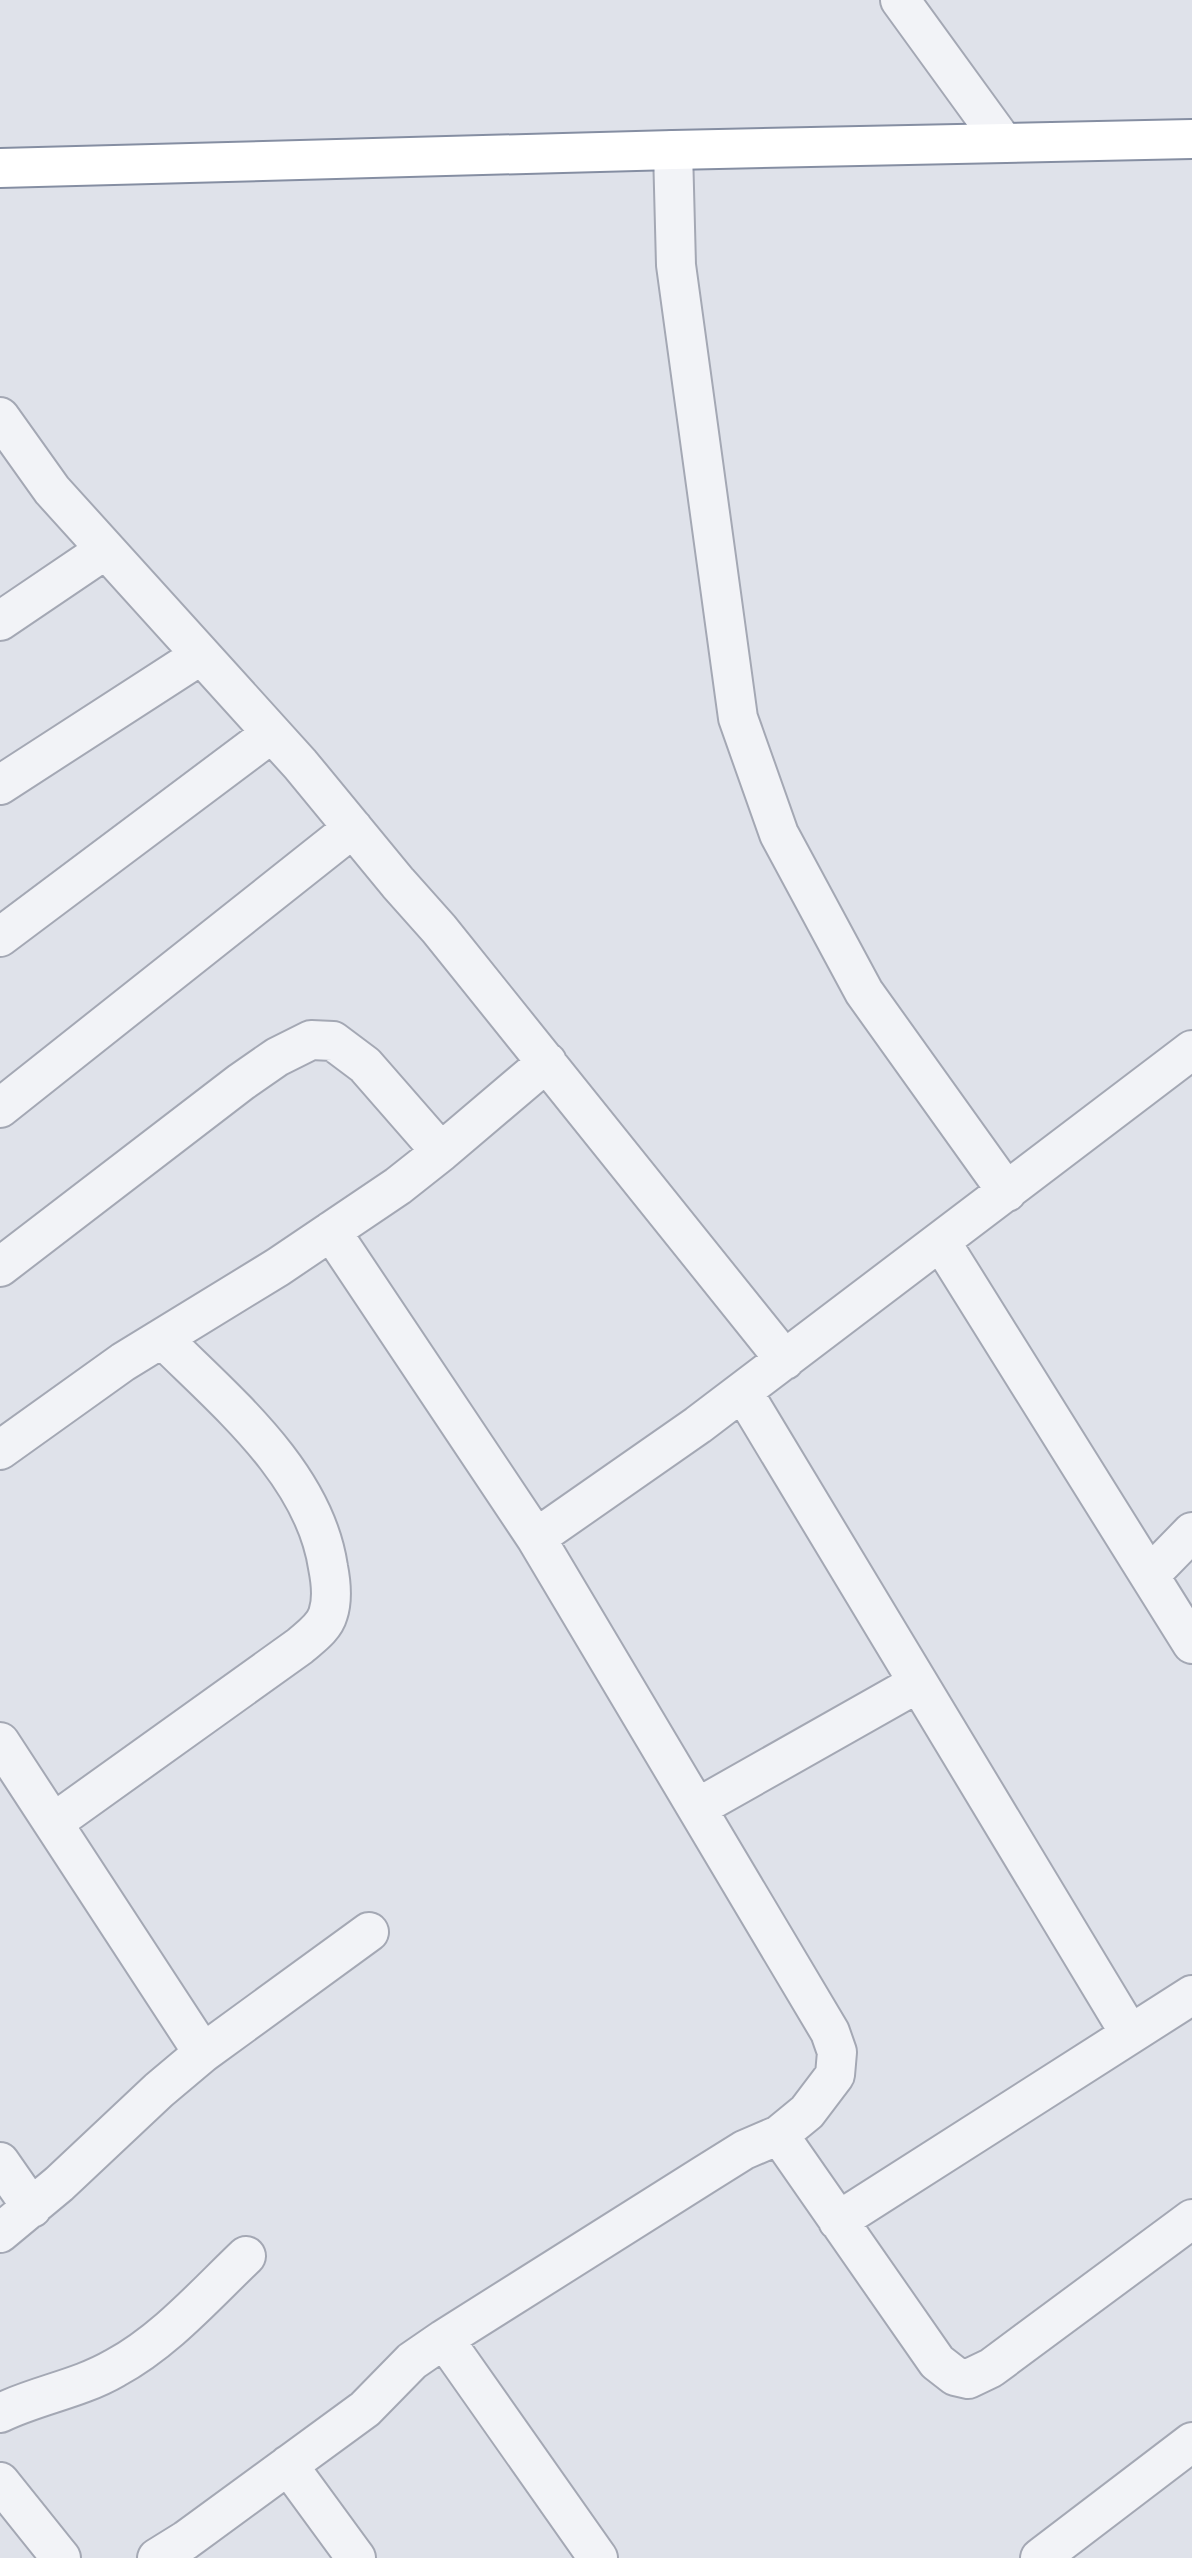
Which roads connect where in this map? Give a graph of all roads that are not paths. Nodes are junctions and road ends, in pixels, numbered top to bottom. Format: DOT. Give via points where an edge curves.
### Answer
graph roads {
  1 [pos="901,0"];
  2 [pos="1192,139"];
  3 [pos="1003,142"];
  4 [pos="673,149"];
  5 [pos="0,169"];
  6 [pos="4,432"];
  7 [pos="105,550"];
  8 [pos="0,621"];
  9 [pos="201,654"];
  10 [pos="272,733"];
  11 [pos="0,785"];
  12 [pos="353,828"];
  13 [pos="0,937"];
  14 [pos="1192,1051"];
  15 [pos="547,1062"];
  16 [pos="0,1108"];
  17 [pos="441,1152"];
  18 [pos="1007,1192"];
  19 [pos="331,1231"];
  20 [pos="941,1242"];
  21 [pos="0,1267"];
  22 [pos="162,1338"];
  23 [pos="785,1360"];
  24 [pos="743,1392"];
  25 [pos="0,1450"];
  26 [pos="1192,1532"];
  27 [pos="536,1538"];
  28 [pos="1150,1575"];
  29 [pos="1192,1644"];
  30 [pos="918,1683"];
  31 [pos="0,1741"];
  32 [pos="697,1808"];
  33 [pos="54,1823"];
  34 [pos="369,1932"];
  35 [pos="1192,1995"];
  36 [pos="1130,2034"];
  37 [pos="203,2053"];
  38 [pos="779,2135"];
  39 [pos="0,2162"];
  40 [pos="32,2208"];
  41 [pos="1192,2219"];
  42 [pos="838,2221"];
  43 [pos="0,2233"];
  44 [pos="246,2256"];
  45 [pos="444,2339"];
  46 [pos="0,2413"];
  47 [pos="1192,2442"];
  48 [pos="288,2465"];
  49 [pos="0,2482"];
  50 [pos="61,2558"];
  51 [pos="157,2558"];
  52 [pos="356,2558"];
  53 [pos="598,2558"];
  54 [pos="1040,2558"];
  1 -- 3 [label="street"];
  2 -- 3 [label="highway"];
  3 -- 4 [label="highway"];
  4 -- 5 [label="highway"];
  4 -- 18 [label="street" via="676,265 738,718 779,834 864,992"];
  6 -- 7 [label="street"];
  7 -- 8 [label="street"];
  7 -- 9 [label="street"];
  9 -- 10 [label="street"];
  9 -- 11 [label="street"];
  10 -- 12 [label="street"];
  10 -- 13 [label="street"];
  12 -- 15 [label="street"];
  12 -- 16 [label="street"];
  14 -- 18 [label="street"];
  15 -- 17 [label="street"];
  15 -- 23 [label="street"];
  17 -- 19 [label="street"];
  17 -- 21 [label="street" via="365,1065 332,1041 311,1040 241,1083"];
  18 -- 20 [label="street"];
  19 -- 22 [label="street"];
  19 -- 27 [label="street"];
  20 -- 23 [label="street"];
  20 -- 28 [label="street"];
  22 -- 25 [label="street"];
  22 -- 33 [label="street" via="256,1432 294,1480 326,1548 331,1585 328,1615 300,1646"];
  23 -- 24 [label="street"];
  24 -- 27 [label="street"];
  24 -- 30 [label="street"];
  26 -- 28 [label="street"];
  27 -- 32 [label="street"];
  28 -- 29 [label="street"];
  30 -- 32 [label="street"];
  30 -- 36 [label="street"];
  31 -- 33 [label="street"];
  32 -- 38 [label="street" via="830,2032 837,2052 835,2075 825,2091"];
  33 -- 37 [label="street"];
  34 -- 37 [label="street"];
  35 -- 36 [label="street"];
  36 -- 42 [label="street"];
  37 -- 40 [label="street"];
  38 -- 42 [label="street"];
  38 -- 45 [label="street" via="744,2150"];
  39 -- 40 [label="street"];
  40 -- 43 [label="street"];
  41 -- 42 [label="street" via="991,2368 968,2379 955,2376 937,2362"];
  44 -- 46 [label="street" via="136,2356 91,2381"];
  45 -- 48 [label="street" via="412,2361 365,2409"];
  45 -- 53 [label="street"];
  47 -- 54 [label="street"];
  48 -- 51 [label="street"];
  48 -- 52 [label="street"];
  49 -- 50 [label="street"];
}
